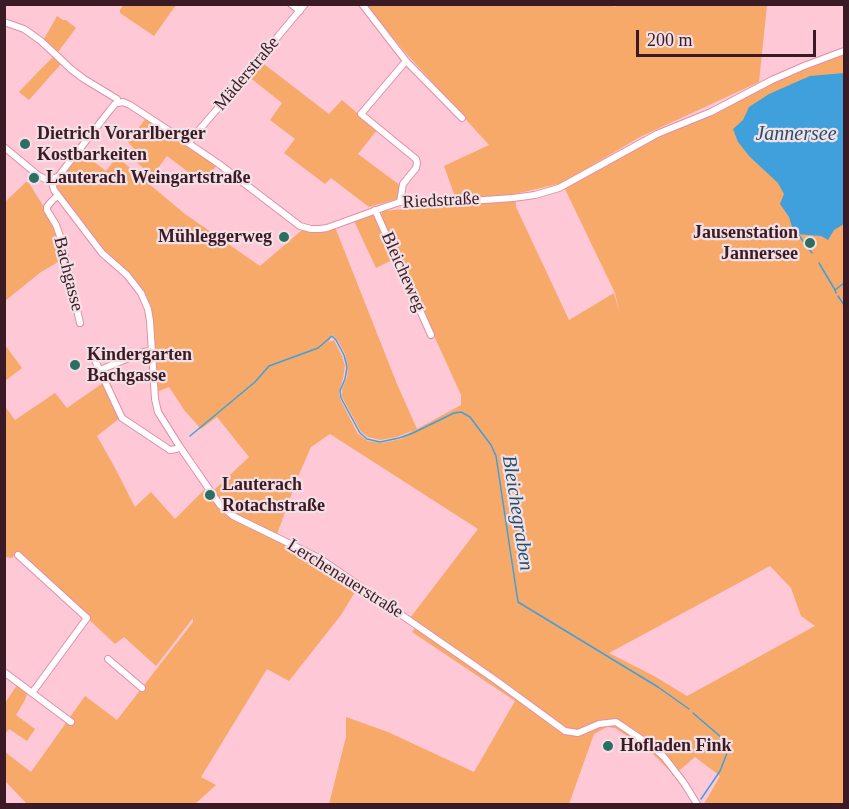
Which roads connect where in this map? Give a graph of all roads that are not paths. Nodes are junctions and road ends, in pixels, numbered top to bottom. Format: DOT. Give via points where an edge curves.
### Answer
graph roads {
  1 [pos="291,4"];
  2 [pos="305,4"];
  3 [pos="362,4"];
  4 [pos="300,11"];
  5 [pos="4,22"];
  6 [pos="844,51"];
  7 [pos="406,61"];
  8 [pos="118,103"];
  9 [pos="462,118"];
  10 [pos="188,143"];
  11 [pos="4,147"];
  12 [pos="51,179"];
  13 [pos="58,195"];
  14 [pos="400,202"];
  15 [pos="375,210"];
  16 [pos="81,323"];
  17 [pos="431,334"];
  18 [pos="151,351"];
  19 [pos="93,356"];
  20 [pos="100,370"];
  21 [pos="180,447"];
  22 [pos="18,555"];
  23 [pos="108,658"];
  24 [pos="4,672"];
  25 [pos="142,688"];
  26 [pos="32,693"];
  27 [pos="71,722"];
  28 [pos="697,804"];
  1 -- 4 [label="street"];
  2 -- 4 [label="street, Mäderstraße"];
  3 -- 7 [label="street"];
  4 -- 10 [label="street, Mäderstraße"];
  5 -- 8 [label="street, Riedstraße" via="41,41 72,70"];
  6 -- 14 [label="street, Riedstraße" via="657,134 559,188 513,198"];
  7 -- 9 [label="street"];
  7 -- 14 [label="street" via="361,114 416,159 416,168 403,184"];
  8 -- 10 [label="street, Riedstraße" via="130,105"];
  8 -- 12 [label="street" via="62,173"];
  10 -- 15 [label="street, Riedstraße" via="300,226 327,228"];
  11 -- 12 [label="street" via="39,176"];
  12 -- 13 [label="street, Lerchenauerstraße"];
  13 -- 16 [label="street, Bachgasse" via="47,210 61,239"];
  13 -- 18 [label="street, Lerchenauerstraße" via="102,253 141,293 148,309"];
  14 -- 15 [label="street, Riedstraße"];
  15 -- 17 [label="street, Bleicheweg"];
  18 -- 20 [label="street"];
  18 -- 21 [label="street, Lerchenauerstraße" via="158,412"];
  19 -- 20 [label="street"];
  20 -- 21 [label="street" via="122,418 170,450"];
  21 -- 28 [label="street, Lerchenauerstraße" via="220,505 233,516 338,570 565,731 578,733 599,724 616,723 664,757"];
  22 -- 26 [label="street" via="87,618"];
  23 -- 25 [label="street"];
  24 -- 26 [label="street"];
  26 -- 27 [label="street"];
}
